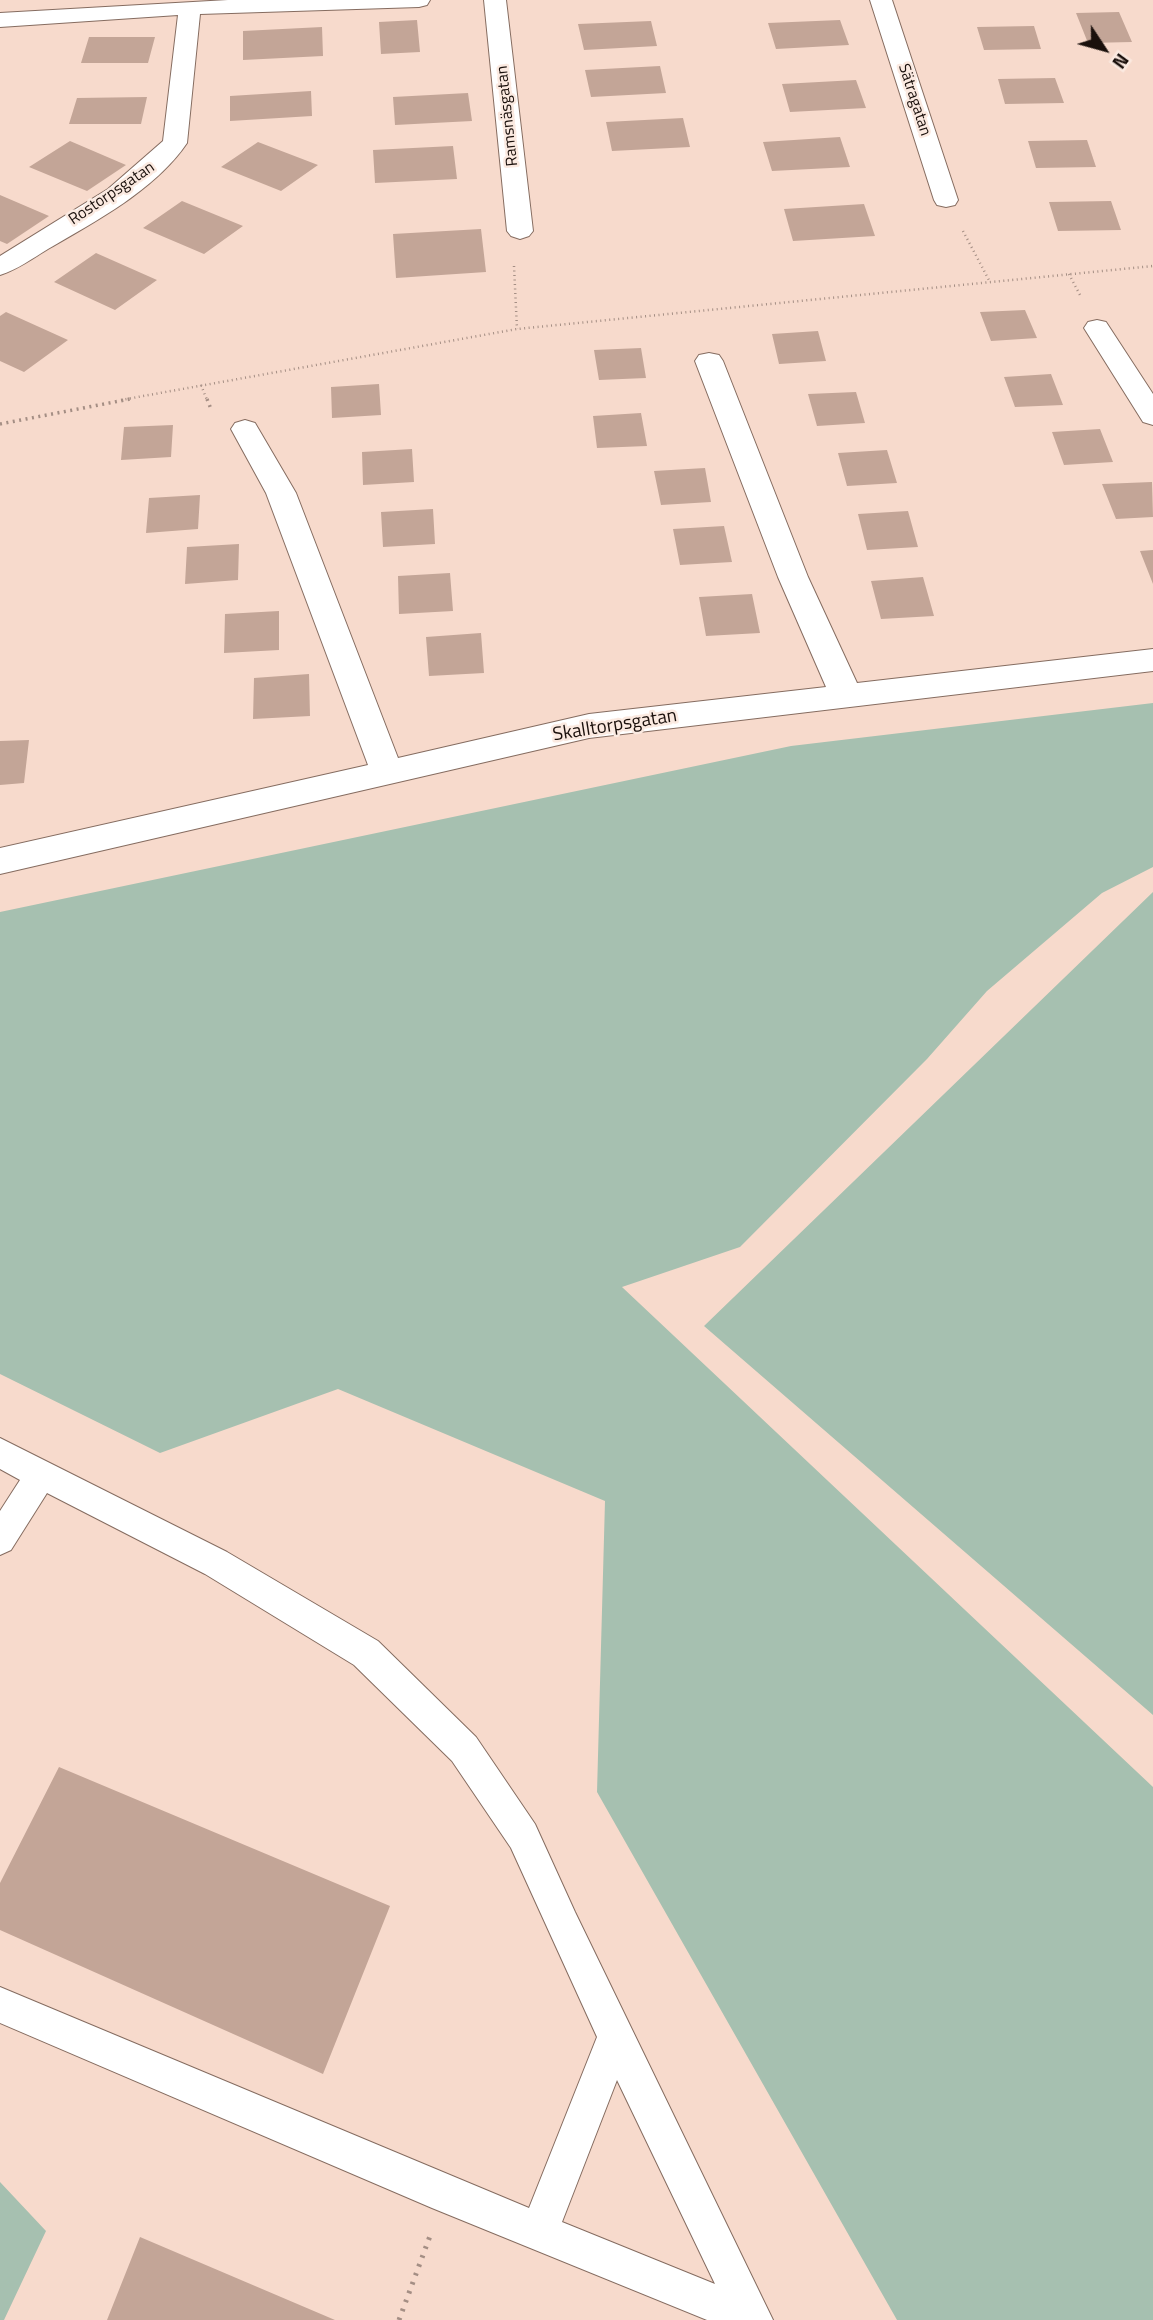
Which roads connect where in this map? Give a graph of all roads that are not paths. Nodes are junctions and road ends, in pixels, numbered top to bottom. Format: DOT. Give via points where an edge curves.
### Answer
graph roads {
  1 [pos="419,0"];
  2 [pos="495,0"];
  3 [pos="881,0"];
  4 [pos="190,8"];
  5 [pos="0,20"];
  6 [pos="946,200"];
  7 [pos="520,231"];
  8 [pos="0,267"];
  9 [pos="1097,328"];
  10 [pos="709,361"];
  11 [pos="1153,416"];
  12 [pos="245,429"];
  13 [pos="1153,660"];
  14 [pos="846,695"];
  15 [pos="387,772"];
  16 [pos="0,861"];
  17 [pos="0,1453"];
  18 [pos="42,1474"];
  19 [pos="0,1539"];
  20 [pos="0,2005"];
  21 [pos="616,2036"];
  22 [pos="539,2232"];
  23 [pos="753,2320"];
  1 -- 4 [label="street"];
  2 -- 7 [label="street, Ramsnäsgatan"];
  3 -- 6 [label="street, Sätragatan"];
  4 -- 5 [label="street"];
  4 -- 8 [label="street, Rostorpsgatan" via="175,143 133,183"];
  9 -- 11 [label="street"];
  10 -- 14 [label="street" via="793,577"];
  12 -- 15 [label="street" via="281,493"];
  13 -- 14 [label="street, Skalltorpsgatan"];
  14 -- 15 [label="street, Skalltorpsgatan" via="589,726"];
  15 -- 16 [label="street, Skalltorpsgatan"];
  17 -- 18 [label="lane"];
  18 -- 19 [label="lane"];
  18 -- 21 [label="lane" via="216,1563 366,1653 464,1749 523,1836"];
  20 -- 22 [label="lane"];
  21 -- 22 [label="lane"];
  21 -- 23 [label="lane"];
  22 -- 23 [label="lane"];
}
